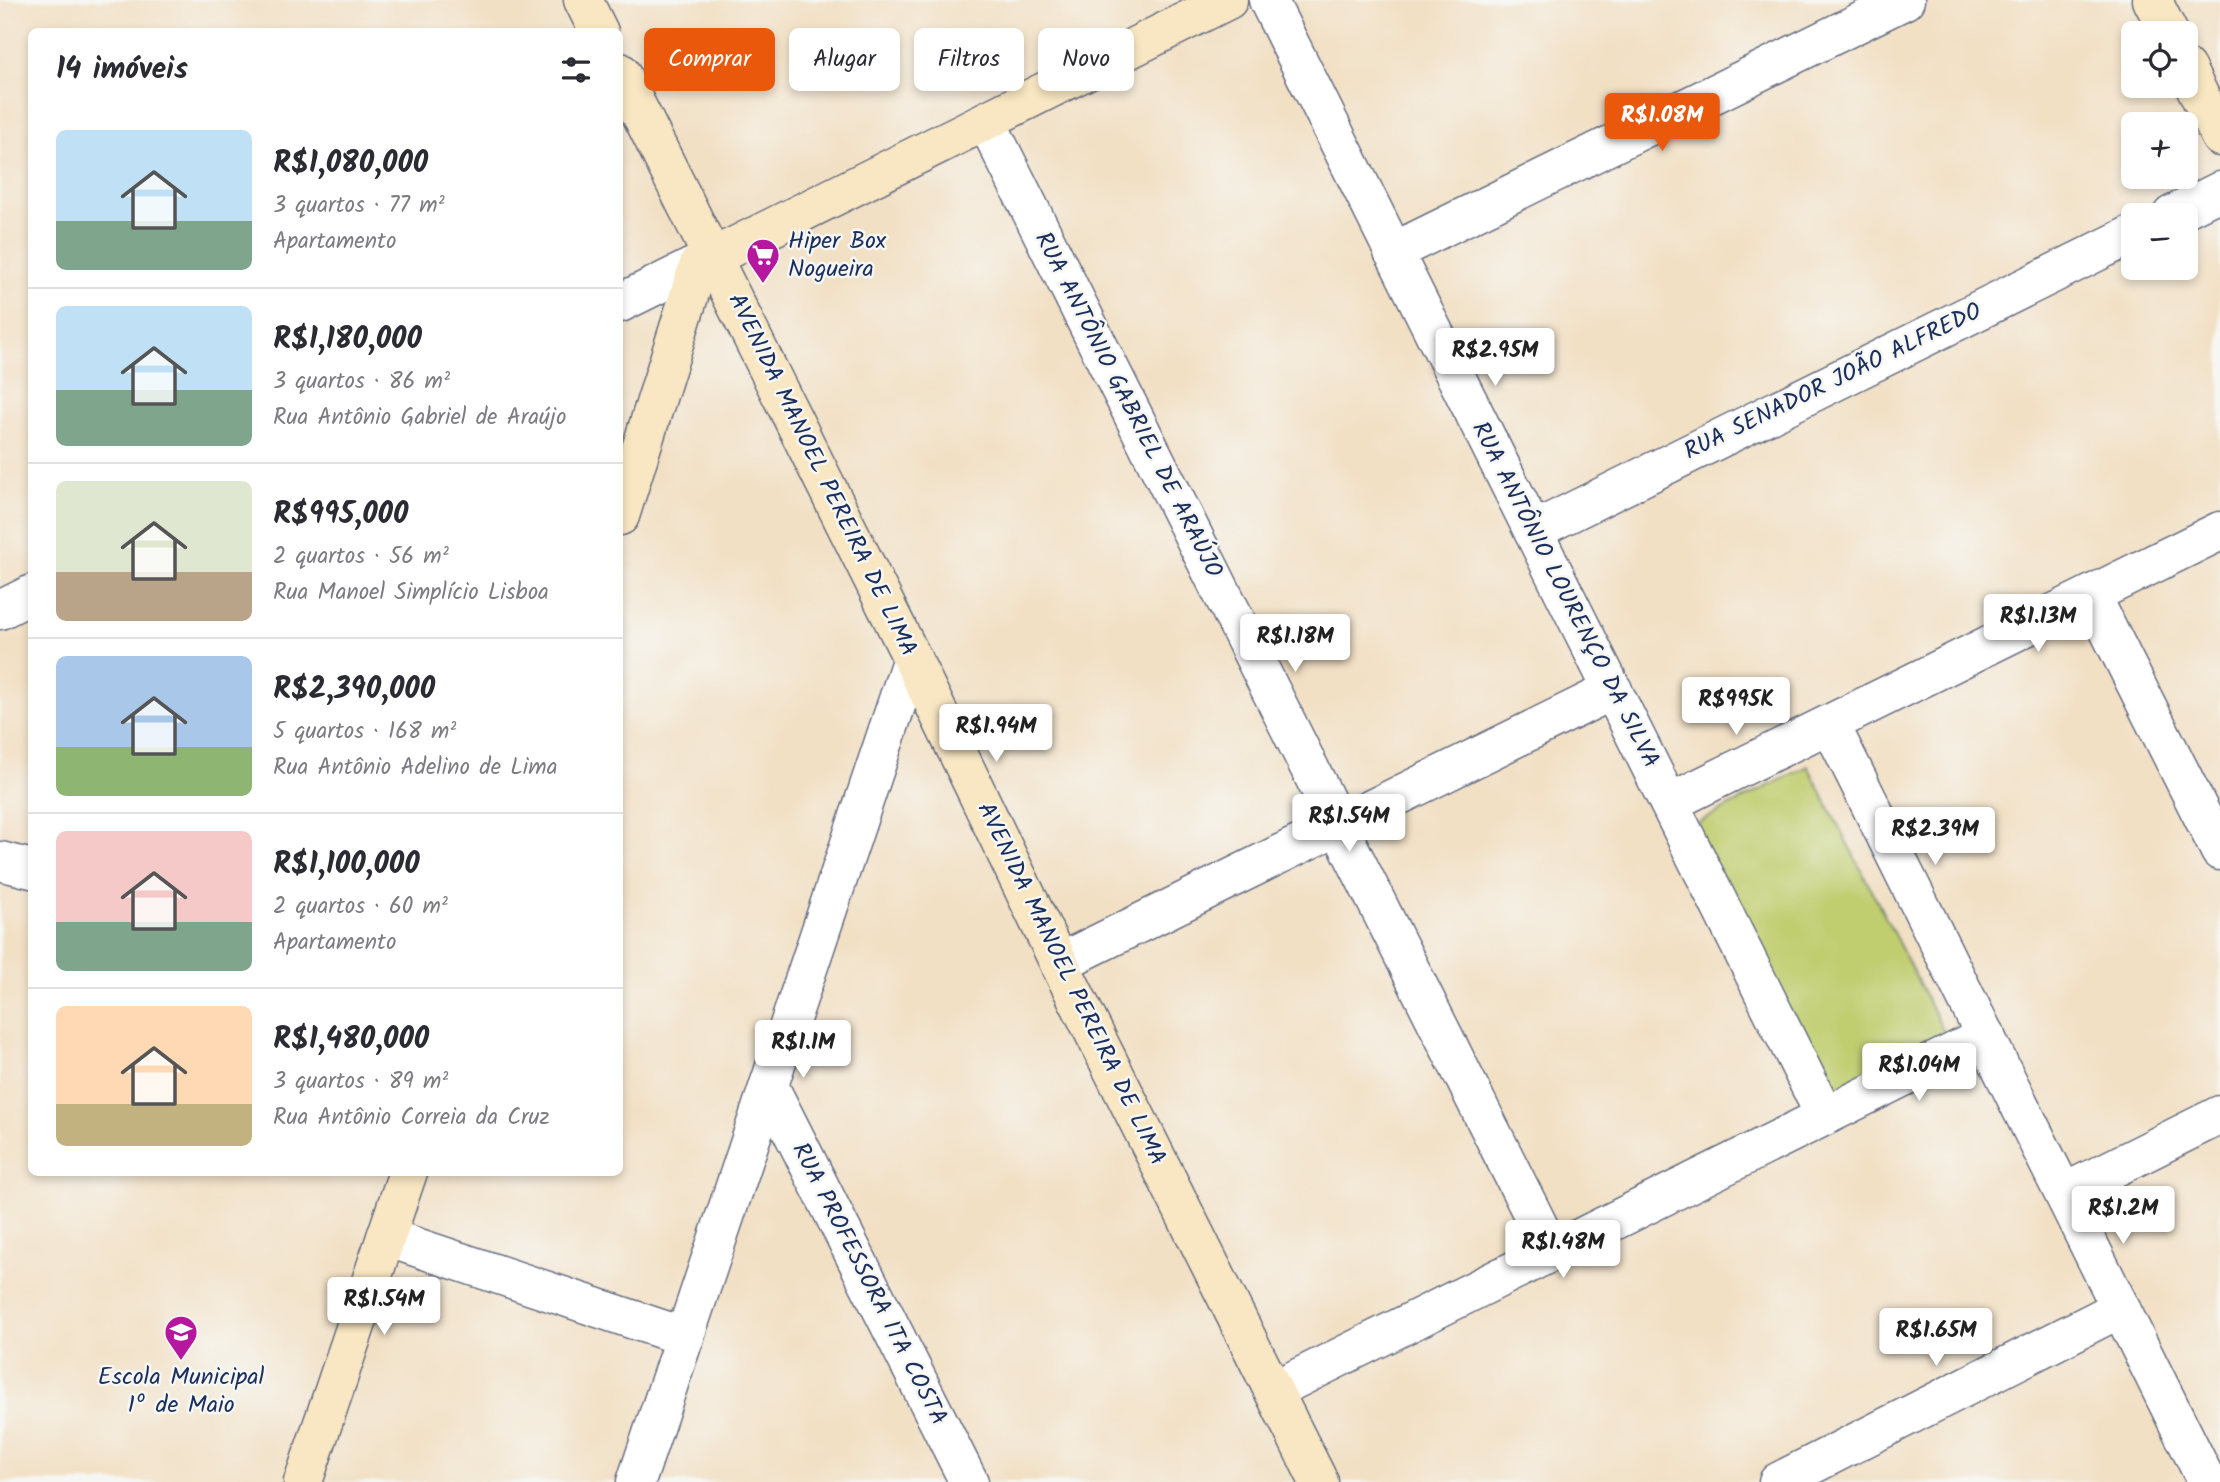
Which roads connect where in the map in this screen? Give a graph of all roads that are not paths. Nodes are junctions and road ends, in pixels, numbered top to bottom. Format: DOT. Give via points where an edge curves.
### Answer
graph roads {
  1 [pos="583,0"];
  2 [pos="1228,0"];
  3 [pos="1268,0"];
  4 [pos="1905,0"];
  5 [pos="2152,0"];
  6 [pos="2163,21"];
  7 [pos="597,28"];
  8 [pos="623,79"];
  9 [pos="2198,92"];
  10 [pos="986,121"];
  11 [pos="2220,137"];
  12 [pos="2220,191"];
  13 [pos="2196,203"];
  14 [pos="2121,240"];
  15 [pos="1393,252"];
  16 [pos="706,260"];
  17 [pos="623,302"];
  18 [pos="623,507"];
  19 [pos="1533,531"];
  20 [pos="2220,531"];
  21 [pos="2091,595"];
  22 [pos="28,596"];
  23 [pos="0,610"];
  24 [pos="912,658"];
  25 [pos="1613,690"];
  26 [pos="1830,724"];
  27 [pos="1669,803"];
  28 [pos="1338,826"];
  29 [pos="2220,850"];
  30 [pos="0,860"];
  31 [pos="28,868"];
  32 [pos="1059,963"];
  33 [pos="1986,1036"];
  34 [pos="769,1086"];
  35 [pos="2220,1115"];
  36 [pos="1825,1116"];
  37 [pos="407,1176"];
  38 [pos="2064,1193"];
  39 [pos="386,1237"];
  40 [pos="1552,1252"];
  41 [pos="2121,1308"];
  42 [pos="685,1337"];
  43 [pos="1274,1391"];
  44 [pos="303,1482"];
  45 [pos="636,1482"];
  46 [pos="969,1482"];
  47 [pos="1319,1482"];
  48 [pos="1778,1482"];
  49 [pos="2207,1482"];
  1 -- 7 [label="street"];
  2 -- 10 [label="street"];
  3 -- 15 [label="street, RUA ANTÔNIO LOURENÇO DA SILVA"];
  4 -- 15 [label="street"];
  5 -- 6 [label="street"];
  8 -- 16 [label="street, AVENIDA MANOEL PEREIRA DE LIMA"];
  9 -- 11 [label="street"];
  10 -- 16 [label="street"];
  10 -- 28 [label="street, RUA ANTÔNIO GABRIEL DE ARAÚJO"];
  12 -- 13 [label="street"];
  14 -- 19 [label="street, RUA SENADOR JOÃO ALFREDO"];
  15 -- 19 [label="street, RUA ANTÔNIO LOURENÇO DA SILVA"];
  16 -- 17 [label="street"];
  16 -- 18 [label="street"];
  16 -- 24 [label="street, AVENIDA MANOEL PEREIRA DE LIMA"];
  19 -- 25 [label="street, RUA ANTÔNIO LOURENÇO DA SILVA"];
  20 -- 21 [label="street"];
  21 -- 26 [label="street"];
  21 -- 29 [label="street"];
  22 -- 23 [label="street"];
  24 -- 32 [label="street, AVENIDA MANOEL PEREIRA DE LIMA"];
  24 -- 34 [label="street"];
  25 -- 27 [label="street, RUA ANTÔNIO LOURENÇO DA SILVA"];
  25 -- 28 [label="street"];
  26 -- 27 [label="street"];
  26 -- 33 [label="street"];
  27 -- 36 [label="street, RUA ANTÔNIO LOURENÇO DA SILVA"];
  28 -- 32 [label="street"];
  28 -- 40 [label="street, RUA ANTÔNIO GABRIEL DE ARAÚJO"];
  30 -- 31 [label="street"];
  32 -- 43 [label="street, AVENIDA MANOEL PEREIRA DE LIMA"];
  33 -- 36 [label="street"];
  33 -- 38 [label="street"];
  34 -- 42 [label="street"];
  34 -- 46 [label="street, RUA PROFESSORA ITA COSTA"];
  35 -- 38 [label="street"];
  36 -- 40 [label="street"];
  37 -- 39 [label="street"];
  38 -- 41 [label="street"];
  39 -- 42 [label="street"];
  39 -- 44 [label="street"];
  40 -- 43 [label="street"];
  41 -- 48 [label="street"];
  41 -- 49 [label="street"];
  42 -- 45 [label="street"];
  43 -- 47 [label="street, AVENIDA MANOEL PEREIRA DE LIMA"];
}
